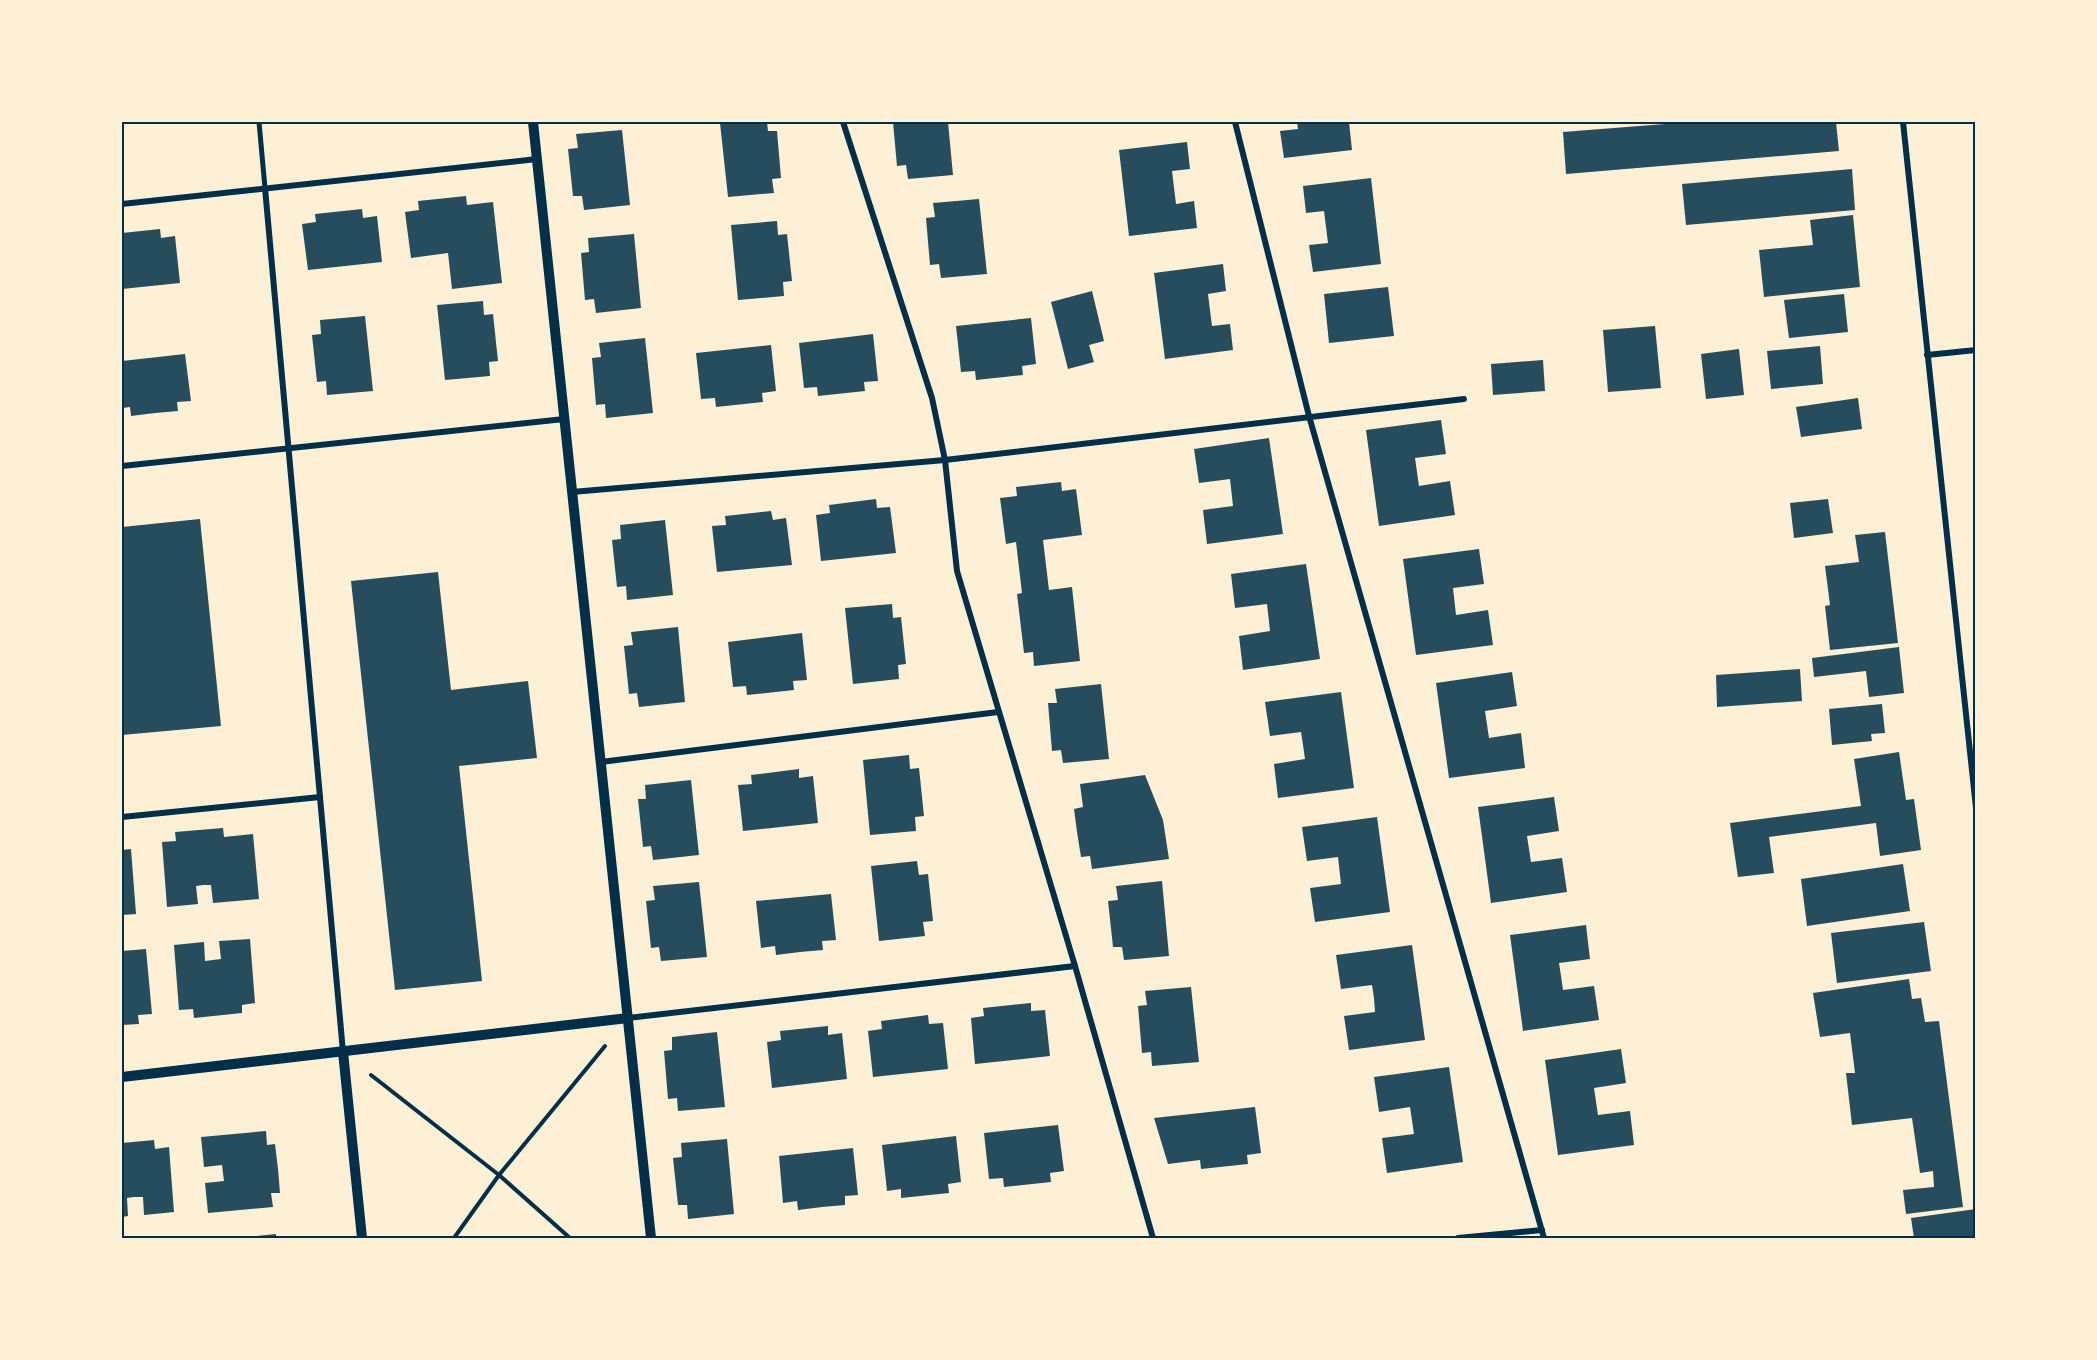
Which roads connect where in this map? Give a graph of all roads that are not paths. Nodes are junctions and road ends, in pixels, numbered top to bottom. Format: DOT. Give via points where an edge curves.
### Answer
graph roads {
  1 [pos="259,122"];
  2 [pos="533,122"];
  3 [pos="843,122"];
  4 [pos="1235,122"];
  5 [pos="1903,122"];
  6 [pos="537,159"];
  7 [pos="265,188"];
  8 [pos="122,204"];
  9 [pos="1976,350"];
  10 [pos="1927,355"];
  11 [pos="1464,399"];
  12 [pos="1308,416"];
  13 [pos="564,419"];
  14 [pos="289,448"];
  15 [pos="945,460"];
  16 [pos="122,466"];
  17 [pos="572,492"];
  18 [pos="998,712"];
  19 [pos="601,762"];
  20 [pos="320,797"];
  21 [pos="1976,808"];
  22 [pos="122,817"];
  23 [pos="1076,966"];
  24 [pos="628,1018"];
  25 [pos="343,1052"];
  26 [pos="122,1077"];
  27 [pos="1542,1230"];
  28 [pos="362,1239"];
  29 [pos="651,1239"];
  30 [pos="1153,1239"];
  31 [pos="1458,1239"];
  32 [pos="1544,1239"];
  1 -- 7 [label="street"];
  2 -- 6 [label="street"];
  3 -- 15 [label="street" via="932,398"];
  4 -- 12 [label="street"];
  5 -- 10 [label="street"];
  6 -- 7 [label="street"];
  6 -- 13 [label="street"];
  7 -- 8 [label="street"];
  7 -- 14 [label="street"];
  9 -- 10 [label="street"];
  10 -- 21 [label="street"];
  11 -- 12 [label="street"];
  12 -- 15 [label="street"];
  12 -- 27 [label="street"];
  13 -- 14 [label="street"];
  13 -- 17 [label="street"];
  14 -- 16 [label="street"];
  14 -- 20 [label="street"];
  15 -- 17 [label="street"];
  15 -- 18 [label="street" via="957,571"];
  17 -- 19 [label="street"];
  18 -- 19 [label="street"];
  18 -- 23 [label="street"];
  19 -- 24 [label="street"];
  20 -- 22 [label="street"];
  20 -- 25 [label="street"];
  23 -- 24 [label="street"];
  23 -- 30 [label="street"];
  24 -- 25 [label="street"];
  24 -- 29 [label="street"];
  25 -- 26 [label="street"];
  25 -- 28 [label="street"];
  27 -- 31 [label="street"];
  27 -- 32 [label="street"];
}
